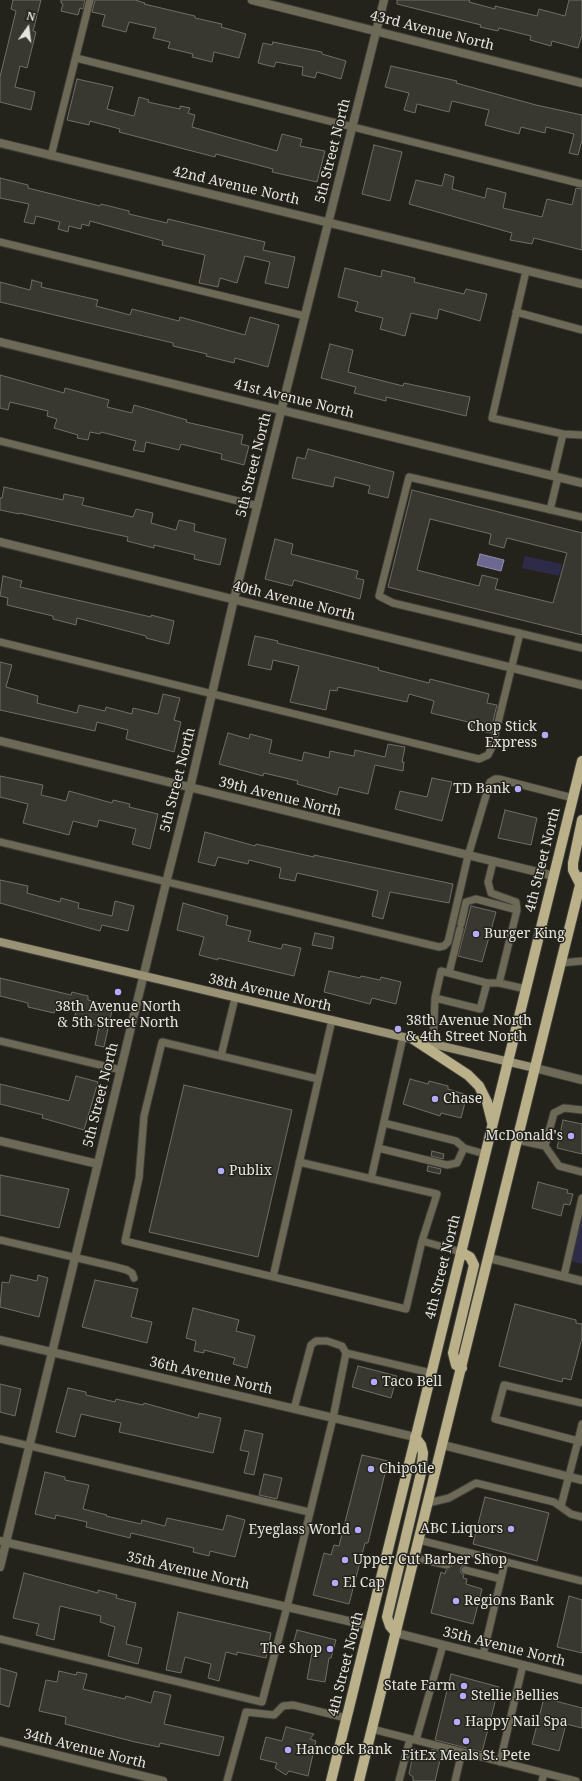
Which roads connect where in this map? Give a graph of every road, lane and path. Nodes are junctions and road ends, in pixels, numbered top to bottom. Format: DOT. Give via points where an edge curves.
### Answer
graph roads {
  1 [pos="90,0"];
  2 [pos="252,0"];
  3 [pos="384,0"];
  4 [pos="376,31"];
  5 [pos="76,58"];
  6 [pos="582,83"];
  7 [pos="353,126"];
  8 [pos="0,143"];
  9 [pos="51,156"];
  10 [pos="582,184"];
  11 [pos="329,222"];
  12 [pos="0,242"];
  13 [pos="526,271"];
  14 [pos="582,284"];
  15 [pos="516,312"];
  16 [pos="305,316"];
  17 [pos="582,330"];
  18 [pos="0,342"];
  19 [pos="282,409"];
  20 [pos="563,434"];
  21 [pos="582,435"];
  22 [pos="0,441"];
  23 [pos="555,477"];
  24 [pos="582,483"];
  25 [pos="258,506"];
  26 [pos="550,510"];
  27 [pos="582,517"];
  28 [pos="0,542"];
  29 [pos="234,599"];
  30 [pos="520,633"];
  31 [pos="0,642"];
  32 [pos="582,648"];
  33 [pos="512,667"];
  34 [pos="582,685"];
  35 [pos="212,695"];
  36 [pos="0,741"];
  37 [pos="582,760"];
  38 [pos="580,778"];
  39 [pos="190,788"];
  40 [pos="573,798"];
  41 [pos="582,820"];
  42 [pos="0,842"];
  43 [pos="468,856"];
  44 [pos="493,862"];
  45 [pos="554,876"];
  46 [pos="581,882"];
  47 [pos="166,883"];
  48 [pos="517,910"];
  49 [pos="0,942"];
  50 [pos="582,961"];
  51 [pos="561,963"];
  52 [pos="449,974"];
  53 [pos="144,976"];
  54 [pos="487,983"];
  55 [pos="499,983"];
  56 [pos="526,989"];
  57 [pos="236,998"];
  58 [pos="435,998"];
  59 [pos="332,1020"];
  60 [pos="408,1038"];
  61 [pos="0,1041"];
  62 [pos="433,1044"];
  63 [pos="221,1056"];
  64 [pos="509,1062"];
  65 [pos="535,1068"];
  66 [pos="121,1070"];
  67 [pos="318,1079"];
  68 [pos="582,1080"];
  69 [pos="582,1110"];
  70 [pos="384,1122"];
  71 [pos="493,1125"];
  72 [pos="517,1140"];
  73 [pos="0,1141"];
  74 [pos="544,1146"];
  75 [pos="378,1148"];
  76 [pos="464,1148"];
  77 [pos="485,1154"];
  78 [pos="300,1162"];
  79 [pos="98,1164"];
  80 [pos="582,1172"];
  81 [pos="371,1179"];
  82 [pos="582,1198"];
  83 [pos="0,1240"];
  84 [pos="422,1241"];
  85 [pos="461,1252"];
  86 [pos="75,1257"];
  87 [pos="489,1258"];
  88 [pos="564,1276"];
  89 [pos="273,1277"];
  90 [pos="134,1278"];
  91 [pos="582,1281"];
  92 [pos="0,1340"];
  93 [pos="52,1352"];
  94 [pos="346,1353"];
  95 [pos="462,1368"];
  96 [pos="431,1373"];
  97 [pos="582,1404"];
  98 [pos="294,1409"];
  99 [pos="333,1418"];
  100 [pos="582,1424"];
  101 [pos="415,1437"];
  102 [pos="0,1439"];
  103 [pos="580,1441"];
  104 [pos="443,1445"];
  105 [pos="30,1446"];
  106 [pos="568,1476"];
  107 [pos="582,1480"];
  108 [pos="428,1503"];
  109 [pos="561,1506"];
  110 [pos="309,1512"];
  111 [pos="582,1517"];
  112 [pos="419,1540"];
  113 [pos="3,1541"];
  114 [pos="414,1558"];
  115 [pos="505,1562"];
  116 [pos="447,1565"];
  117 [pos="0,1568"];
  118 [pos="465,1570"];
  119 [pos="501,1579"];
  120 [pos="582,1581"];
  121 [pos="287,1607"];
  122 [pos="370,1626"];
  123 [pos="396,1633"];
  124 [pos="0,1639"];
  125 [pos="443,1645"];
  126 [pos="483,1655"];
  127 [pos="524,1665"];
  128 [pos="582,1680"];
  129 [pos="346,1718"];
  130 [pos="372,1729"];
  131 [pos="413,1739"];
  132 [pos="0,1742"];
  133 [pos="462,1752"];
  134 [pos="500,1762"];
  135 [pos="544,1773"];
  136 [pos="163,1781"];
  137 [pos="227,1781"];
  138 [pos="331,1781"];
  139 [pos="359,1781"];
  140 [pos="399,1781"];
  141 [pos="455,1781"];
  142 [pos="542,1781"];
  143 [pos="576,1781"];
  1 -- 5 [label="lane"];
  2 -- 4 [label="street, 43rd Avenue North"];
  3 -- 4 [label="street, 5th Street North"];
  4 -- 6 [label="street, 43rd Avenue North"];
  4 -- 7 [label="street, 5th Street North"];
  5 -- 7 [label="lane"];
  5 -- 9 [label="lane"];
  7 -- 10 [label="lane"];
  7 -- 11 [label="street, 5th Street North"];
  8 -- 9 [label="street, 42nd Avenue North"];
  9 -- 11 [label="street, 42nd Avenue North"];
  11 -- 13 [label="street, 42nd Avenue North"];
  11 -- 16 [label="street, 5th Street North"];
  12 -- 16 [label="lane"];
  13 -- 14 [label="street, 42nd Avenue North"];
  13 -- 15 [label="lane"];
  15 -- 17 [label="lane"];
  15 -- 20 [label="lane" via="492,418"];
  16 -- 19 [label="street, 5th Street North"];
  18 -- 19 [label="street, 41st Avenue North"];
  19 -- 23 [label="street, 41st Avenue North"];
  19 -- 25 [label="street, 5th Street North"];
  20 -- 21 [label="lane"];
  20 -- 23 [label="lane"];
  22 -- 25 [label="lane"];
  23 -- 24 [label="street, 41st Avenue North"];
  23 -- 26 [label="lane"];
  25 -- 29 [label="street, 5th Street North"];
  26 -- 27 [label="lane"];
  26 -- 30 [label="lane" via="409,477 379,596 392,603"];
  28 -- 29 [label="street, 40th Avenue North"];
  29 -- 33 [label="street, 40th Avenue North"];
  29 -- 35 [label="street, 5th Street North"];
  30 -- 32 [label="lane"];
  30 -- 33 [label="lane"];
  31 -- 35 [label="lane"];
  33 -- 34 [label="street, 40th Avenue North"];
  33 -- 35 [label="lane" via="492,748 488,755 479,759"];
  35 -- 39 [label="street, 5th Street North"];
  36 -- 39 [label="street, 39th Avenue North"];
  37 -- 38 [label="main road, 4th Street North"];
  38 -- 40 [label="main road, 4th Street North"];
  39 -- 43 [label="street, 39th Avenue North"];
  39 -- 47 [label="street, 5th Street North"];
  40 -- 43 [label="lane" via="499,779 492,780"];
  40 -- 45 [label="main road, 4th Street North"];
  41 -- 46 [label="main road" via="573,870"];
  42 -- 47 [label="lane"];
  43 -- 44 [label="street, 39th Avenue North"];
  43 -- 47 [label="lane" via="448,942 439,947"];
  44 -- 45 [label="street, 39th Avenue North"];
  44 -- 48 [label="lane" via="488,882 491,893 516,902"];
  45 -- 56 [label="main road, 4th Street North"];
  46 -- 51 [label="main road"];
  47 -- 53 [label="street, 5th Street North"];
  48 -- 52 [label="lane" via="476,899 466,902"];
  48 -- 55 [label="lane"];
  49 -- 53 [label="main road, 38th Avenue North"];
  50 -- 51 [label="lane"];
  51 -- 65 [label="main road"];
  52 -- 54 [label="lane"];
  52 -- 58 [label="lane" via="441,971"];
  53 -- 57 [label="main road, 38th Avenue North"];
  53 -- 66 [label="street, 5th Street North"];
  54 -- 55 [label="lane"];
  54 -- 58 [label="lane" via="480,1009"];
  55 -- 56 [label="lane"];
  56 -- 64 [label="main road, 4th Street North"];
  57 -- 59 [label="main road, 38th Avenue North"];
  57 -- 63 [label="lane"];
  58 -- 62 [label="lane"];
  59 -- 60 [label="main road, 38th Avenue North"];
  59 -- 67 [label="lane"];
  60 -- 62 [label="main road, 38th Avenue North"];
  60 -- 70 [label="lane"];
  60 -- 71 [label="main road" via="480,1086"];
  61 -- 66 [label="lane"];
  62 -- 64 [label="main road, 38th Avenue North"];
  63 -- 67 [label="lane"];
  63 -- 89 [label="lane" via="162,1042 144,1116 139,1178 125,1241"];
  64 -- 65 [label="main road, 38th Avenue North"];
  64 -- 71 [label="main road, 4th Street North"];
  65 -- 68 [label="street"];
  65 -- 72 [label="main road"];
  66 -- 79 [label="street, 5th Street North"];
  67 -- 78 [label="lane"];
  69 -- 74 [label="lane" via="564,1108 554,1113"];
  70 -- 75 [label="lane"];
  70 -- 76 [label="lane" via="456,1141"];
  71 -- 77 [label="main road, 4th Street North"];
  72 -- 74 [label="lane"];
  72 -- 87 [label="main road"];
  73 -- 79 [label="street"];
  74 -- 80 [label="lane" via="559,1166"];
  75 -- 76 [label="lane" via="447,1165 457,1162"];
  75 -- 81 [label="lane"];
  76 -- 77 [label="lane"];
  77 -- 85 [label="main road, 4th Street North"];
  78 -- 81 [label="lane"];
  78 -- 89 [label="lane"];
  79 -- 86 [label="street, 5th Street North"];
  81 -- 84 [label="lane" via="437,1194"];
  82 -- 88 [label="lane"];
  83 -- 86 [label="lane"];
  84 -- 85 [label="lane"];
  84 -- 89 [label="lane" via="406,1309"];
  85 -- 95 [label="main road" via="470,1257 474,1266 453,1353 456,1365"];
  85 -- 96 [label="main road, 4th Street North"];
  86 -- 90 [label="lane" via="127,1270"];
  86 -- 93 [label="street, 5th Street North"];
  87 -- 88 [label="street"];
  87 -- 95 [label="main road"];
  88 -- 91 [label="street"];
  92 -- 93 [label="street, 36th Avenue North"];
  93 -- 98 [label="street, 36th Avenue North"];
  93 -- 105 [label="street, 5th Street North"];
  94 -- 96 [label="lane"];
  94 -- 98 [label="lane" via="342,1346 327,1341 316,1341 311,1345"];
  94 -- 99 [label="lane"];
  95 -- 104 [label="main road"];
  96 -- 101 [label="main road, 4th Street North"];
  97 -- 103 [label="lane" via="504,1385 495,1419"];
  98 -- 99 [label="street, 36th Avenue North"];
  99 -- 101 [label="street, 36th Avenue North"];
  99 -- 110 [label="lane"];
  100 -- 103 [label="lane"];
  101 -- 122 [label="main road, 4th Street North"];
  101 -- 123 [label="main road" via="423,1452 421,1473 387,1617"];
  102 -- 105 [label="lane"];
  103 -- 106 [label="lane"];
  104 -- 106 [label="street"];
  104 -- 108 [label="main road"];
  105 -- 110 [label="lane"];
  105 -- 113 [label="street, 5th Street North"];
  106 -- 107 [label="street"];
  106 -- 109 [label="lane"];
  108 -- 109 [label="lane" via="449,1498 476,1483 554,1502"];
  108 -- 112 [label="main road"];
  109 -- 111 [label="lane" via="571,1514"];
  110 -- 121 [label="lane"];
  112 -- 114 [label="main road"];
  112 -- 115 [label="lane"];
  113 -- 117 [label="street, 5th Street North"];
  113 -- 121 [label="street, 35th Avenue North"];
  114 -- 116 [label="lane"];
  114 -- 123 [label="main road"];
  115 -- 119 [label="lane"];
  115 -- 120 [label="lane"];
  118 -- 119 [label="lane"];
  119 -- 126 [label="lane"];
  121 -- 122 [label="street, 35th Avenue North"];
  121 -- 124 [label="lane" via="262,1702"];
  122 -- 129 [label="main road, 4th Street North"];
  123 -- 125 [label="street, 35th Avenue North"];
  123 -- 130 [label="main road"];
  125 -- 126 [label="street, 35th Avenue North"];
  125 -- 131 [label="lane"];
  126 -- 127 [label="street, 35th Avenue North"];
  127 -- 128 [label="street, 35th Avenue North"];
  127 -- 134 [label="lane"];
  129 -- 137 [label="lane" via="293,1705 283,1706 274,1715 246,1712"];
  129 -- 138 [label="main road, 4th Street North"];
  130 -- 131 [label="lane"];
  130 -- 139 [label="main road"];
  131 -- 133 [label="lane"];
  131 -- 140 [label="lane"];
  132 -- 136 [label="street, 34th Avenue North"];
  133 -- 134 [label="lane"];
  133 -- 141 [label="lane"];
  134 -- 135 [label="lane"];
  135 -- 142 [label="lane"];
  135 -- 143 [label="lane"];
}
